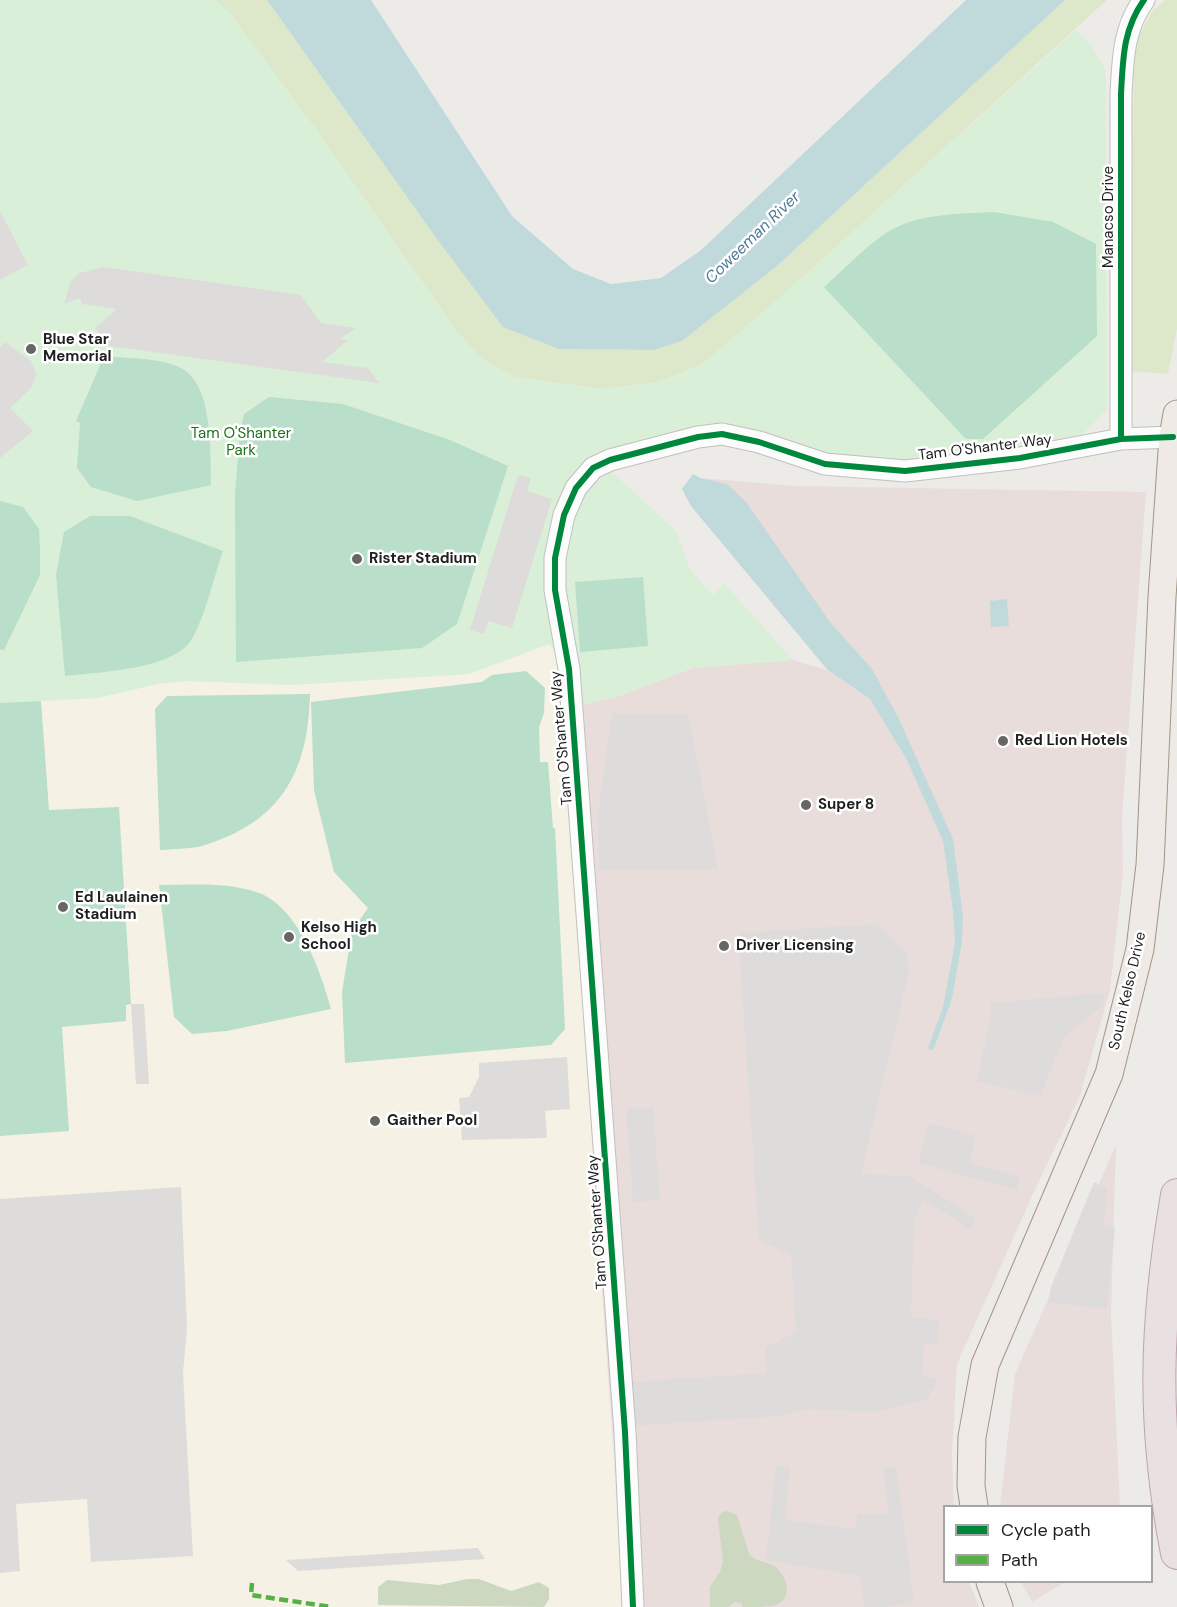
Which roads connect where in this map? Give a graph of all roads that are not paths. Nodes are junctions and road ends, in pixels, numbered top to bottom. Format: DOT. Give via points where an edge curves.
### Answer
graph roads {
  1 [pos="1144,0"];
  2 [pos="1175,425"];
  3 [pos="1120,439"];
  4 [pos="1177,1195"];
  5 [pos="974,1505"];
  6 [pos="1177,1553"];
  7 [pos="991,1583"];
  8 [pos="633,1607"];
  9 [pos="999,1607"];
  1 -- 3 [label="street, Manacso Drive" via="1125,39 1121,94"];
  2 -- 3 [label="street, Tam O'Shanter Way"];
  2 -- 5 [label="main road, South Kelso Drive" via="1161,608 1150,865 1140,949 1108,1074 985,1365 972,1437"];
  3 -- 8 [label="street, Tam O'Shanter Way" via="1020,459 905,471 825,464 722,434 698,437 593,468 580,483 564,515 555,558 555,590 569,669 625,1432"];
  4 -- 6 [label="highway" via="1162,1292 1158,1372 1162,1458"];
  7 -- 9 [label="main road"];
}
